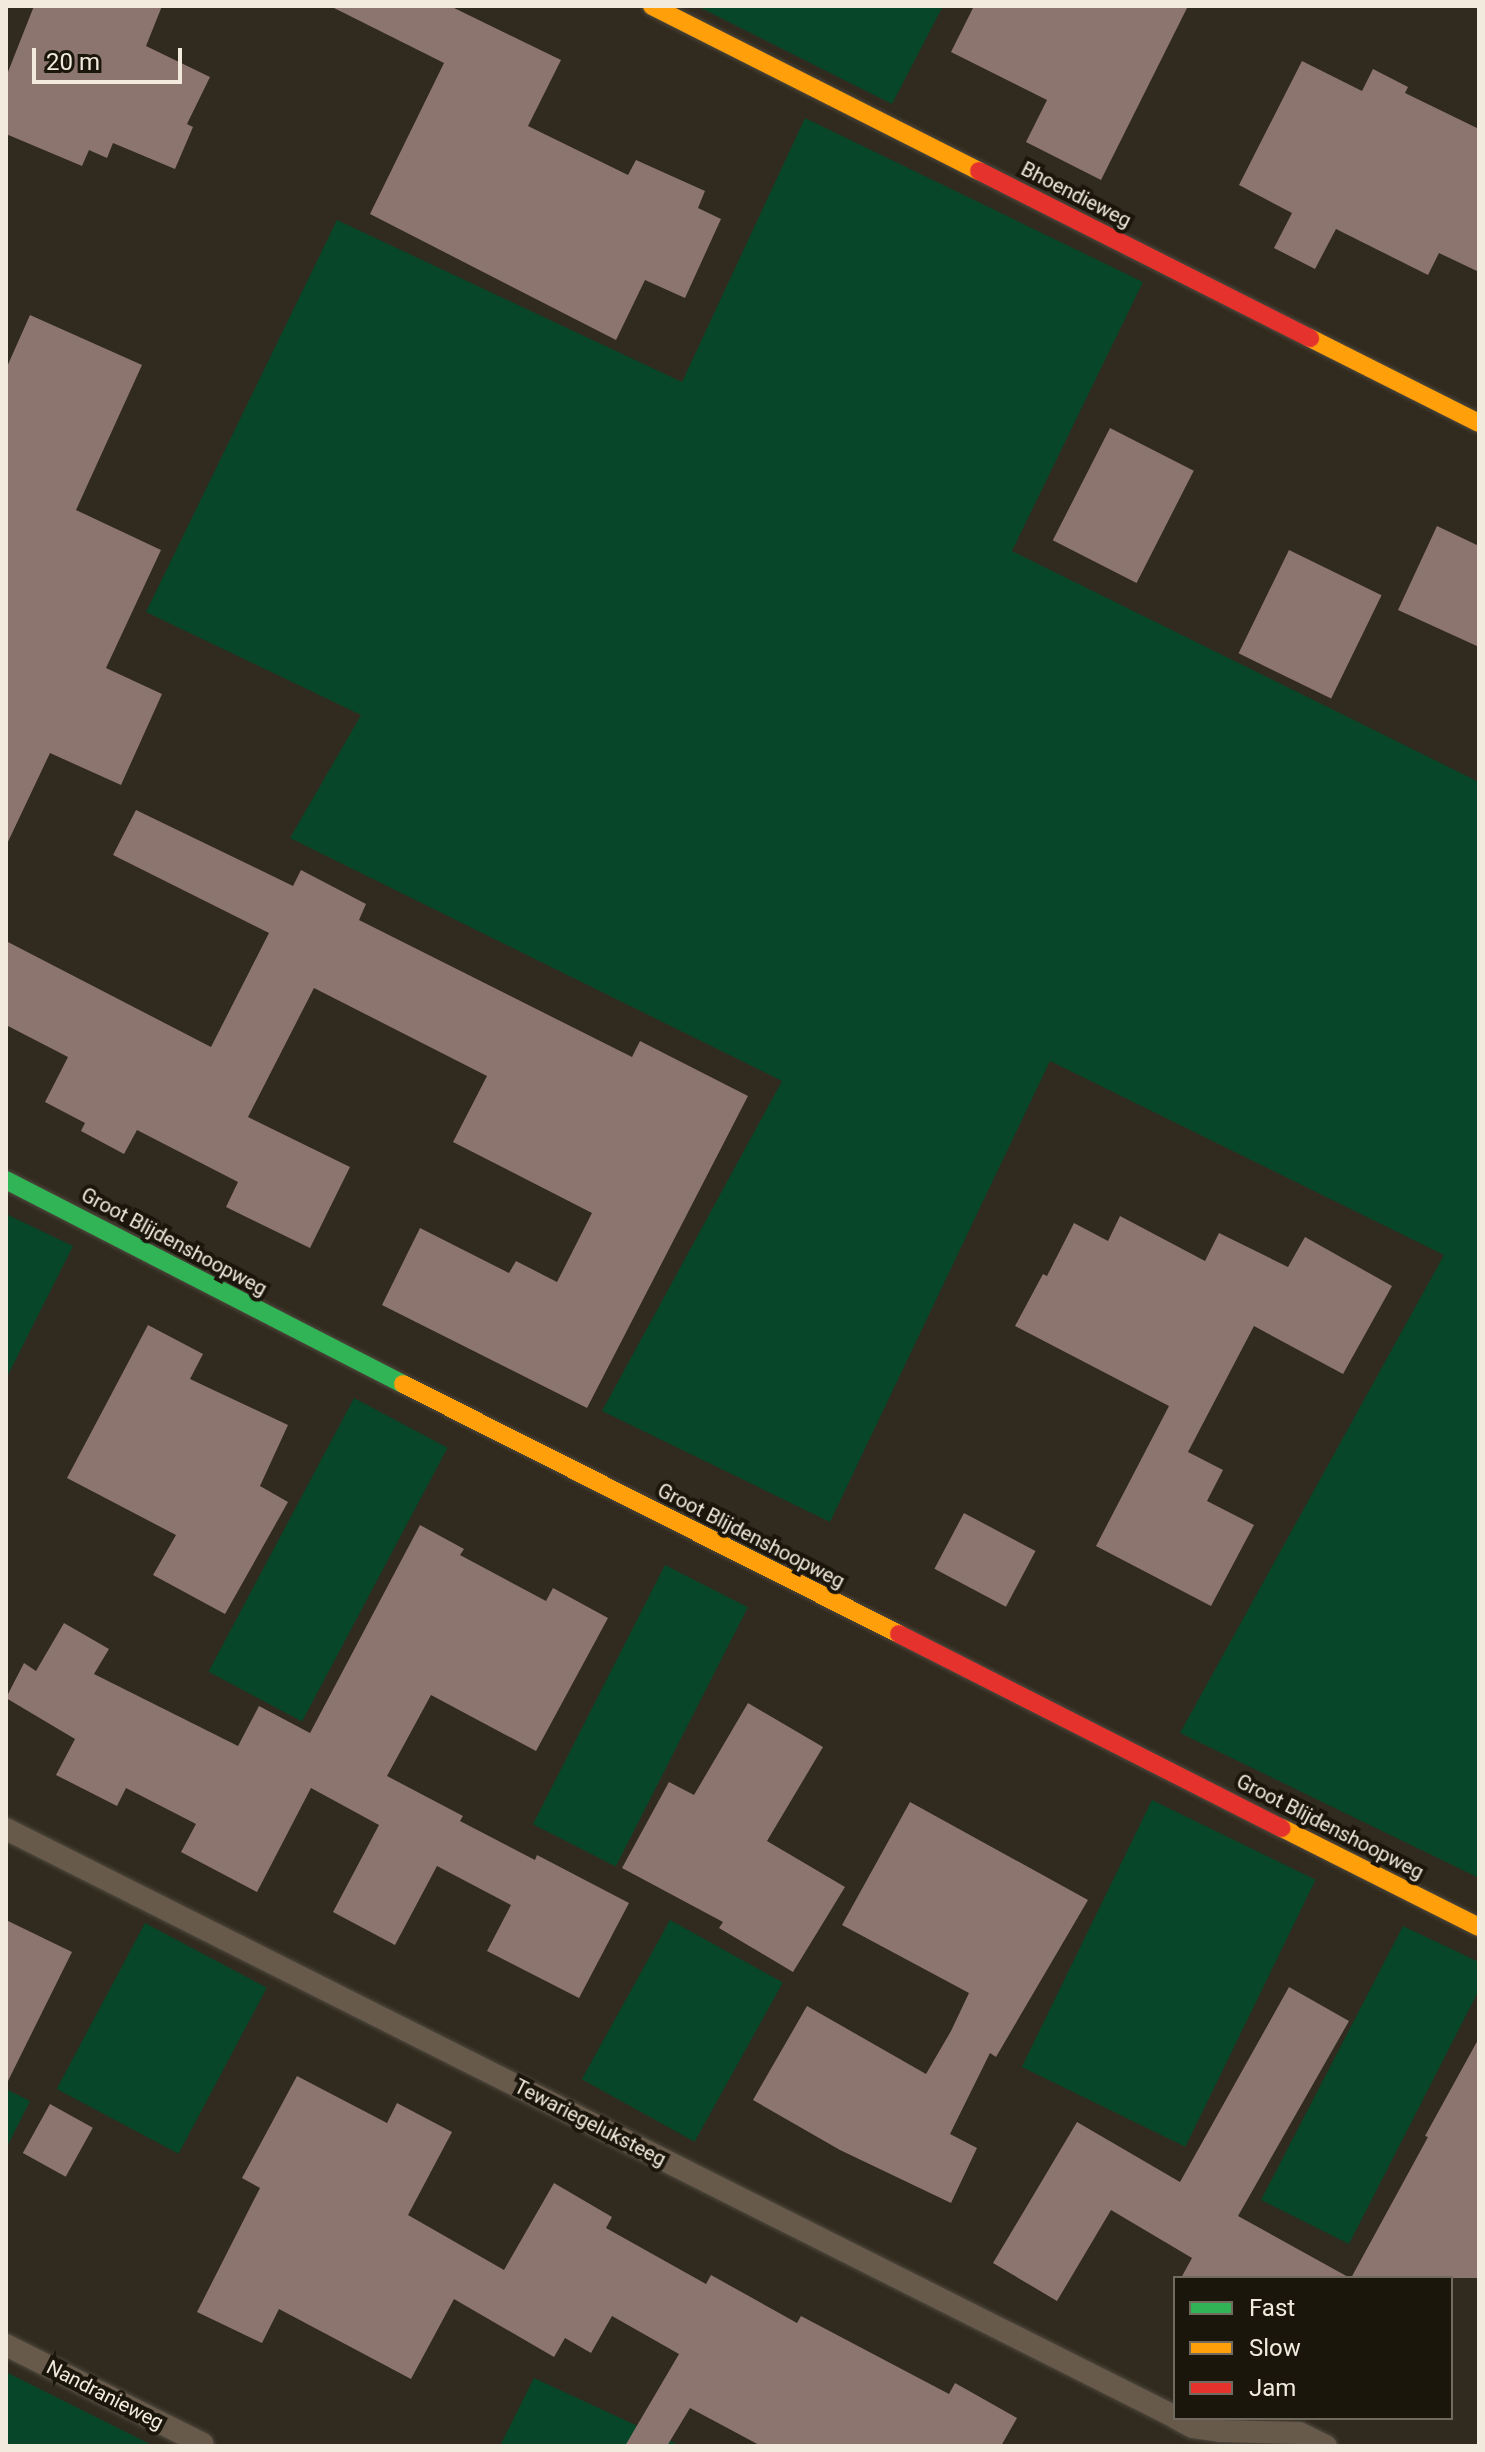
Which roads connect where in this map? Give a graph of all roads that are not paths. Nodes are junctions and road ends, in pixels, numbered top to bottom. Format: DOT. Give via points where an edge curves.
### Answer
graph roads {
  1 [pos="652,6"];
  2 [pos="1479,423"];
  3 [pos="6,1180"];
  4 [pos="6,1829"];
  5 [pos="1479,1927"];
  6 [pos="6,2345"];
  7 [pos="1173,2416"];
  8 [pos="1180,2420"];
  9 [pos="203,2444"];
  10 [pos="1326,2446"];
  1 -- 2 [label="street, Bhoendieweg"];
  3 -- 5 [label="street, Groot Blijdenshoopweg"];
  4 -- 7 [label="lane, Tewariegeluksteeg"];
  6 -- 9 [label="lane, Nandranieweg"];
  8 -- 10 [label="lane, Tewariegeluksteeg" via="1220,2431 1299,2433"];
}
